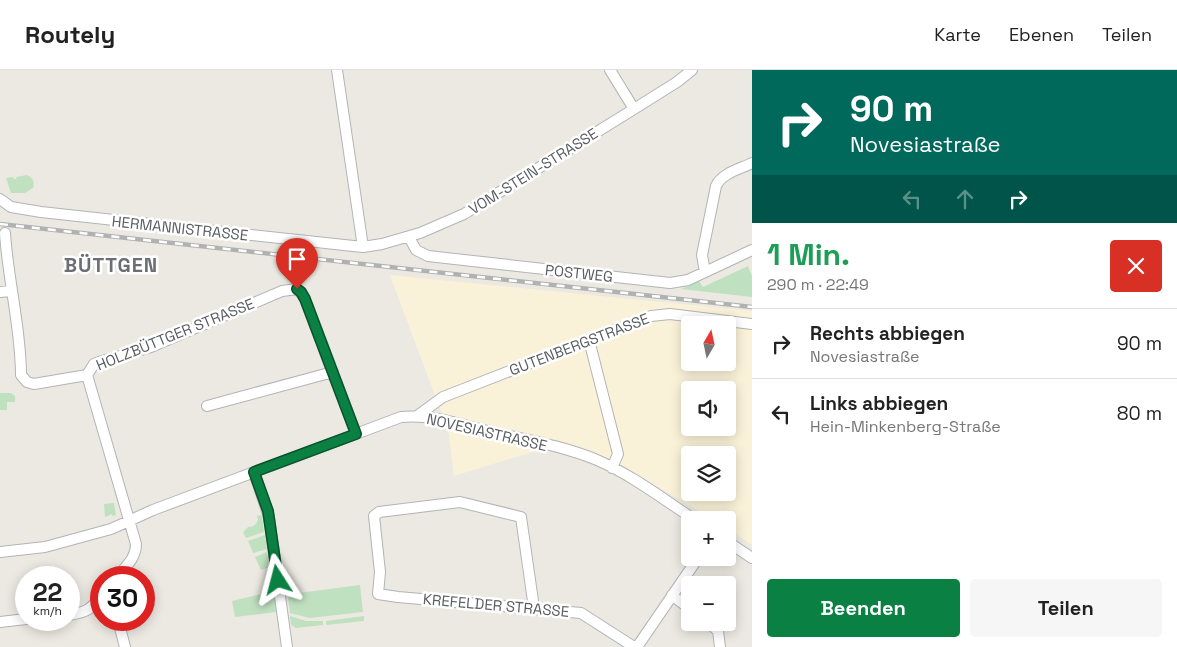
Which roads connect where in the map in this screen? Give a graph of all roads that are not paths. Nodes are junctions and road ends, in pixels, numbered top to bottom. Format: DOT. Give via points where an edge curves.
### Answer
graph roads {
  1 [pos="337,70"];
  2 [pos="610,70"];
  3 [pos="692,70"];
  4 [pos="634,109"];
  5 [pos="752,164"];
  6 [pos="0,199"];
  7 [pos="5,233"];
  8 [pos="409,237"];
  9 [pos="363,247"];
  10 [pos="752,250"];
  11 [pos="705,272"];
  12 [pos="11,291"];
  13 [pos="0,292"];
  14 [pos="752,324"];
  15 [pos="589,340"];
  16 [pos="333,372"];
  17 [pos="87,375"];
  18 [pos="207,406"];
  19 [pos="417,416"];
  20 [pos="356,434"];
  21 [pos="612,468"];
  22 [pos="254,472"];
  23 [pos="681,511"];
  24 [pos="129,520"];
  25 [pos="736,547"];
  26 [pos="0,552"];
  27 [pos="752,558"];
  28 [pos="126,566"];
  29 [pos="692,566"];
  30 [pos="672,595"];
  31 [pos="681,602"];
  32 [pos="534,608"];
  33 [pos="15,620"];
  34 [pos="0,622"];
  35 [pos="121,631"];
  36 [pos="718,631"];
  37 [pos="125,647"];
  38 [pos="287,647"];
  39 [pos="635,647"];
  40 [pos="720,647"];
  1 -- 9 [label="street"];
  2 -- 4 [label="street"];
  3 -- 4 [label="street, VOM-STEIN-STRASSE"];
  4 -- 8 [label="street, VOM-STEIN-STRASSE" via="478,207"];
  5 -- 11 [label="street" via="725,176 716,186 702,255"];
  6 -- 9 [label="street, HERMANNISTRASSE" via="11,207 41,212"];
  7 -- 12 [label="street"];
  8 -- 9 [label="street, VOM-STEIN-STRASSE"];
  8 -- 11 [label="street, POSTWEG" via="416,250 428,256 670,283 684,282"];
  10 -- 11 [label="street, POSTWEG"];
  12 -- 13 [label="street"];
  12 -- 17 [label="street, HOLZBÜTTGER STRASSE" via="22,356 21,375 27,382 34,384"];
  14 -- 15 [label="street, GUTENBERGSTRASSE" via="660,314"];
  15 -- 19 [label="street, GUTENBERGSTRASSE" via="443,397"];
  15 -- 21 [label="street" via="618,454"];
  16 -- 17 [label="street, HOLZBÜTTGER STRASSE" via="305,299 297,289 282,291 151,347 94,364"];
  16 -- 18 [label="street"];
  16 -- 20 [label="street"];
  17 -- 24 [label="street"];
  19 -- 20 [label="street, NOVESIASTRASSE" via="401,417"];
  19 -- 21 [label="street, NOVESIASTRASSE" via="567,450"];
  20 -- 22 [label="street, NOVESIASTRASSE"];
  21 -- 23 [label="street, NOVESIASTRASSE"];
  22 -- 24 [label="street, NOVESIASTRASSE"];
  22 -- 38 [label="street" via="268,511"];
  24 -- 26 [label="street, NOVESIASTRASSE" via="63,544"];
  24 -- 28 [label="street" via="136,551"];
  25 -- 27 [label="street"];
  29 -- 30 [label="street"];
  30 -- 31 [label="street"];
  30 -- 39 [label="street"];
  32 -- 32 [label="street, KREFELDER STRASSE" via="378,594 380,572 374,516 378,512 460,502 521,517"];
  32 -- 39 [label="street, KREFELDER STRASSE" via="584,613"];
  33 -- 34 [label="street"];
  35 -- 37 [label="street"];
  36 -- 40 [label="street"];
}
